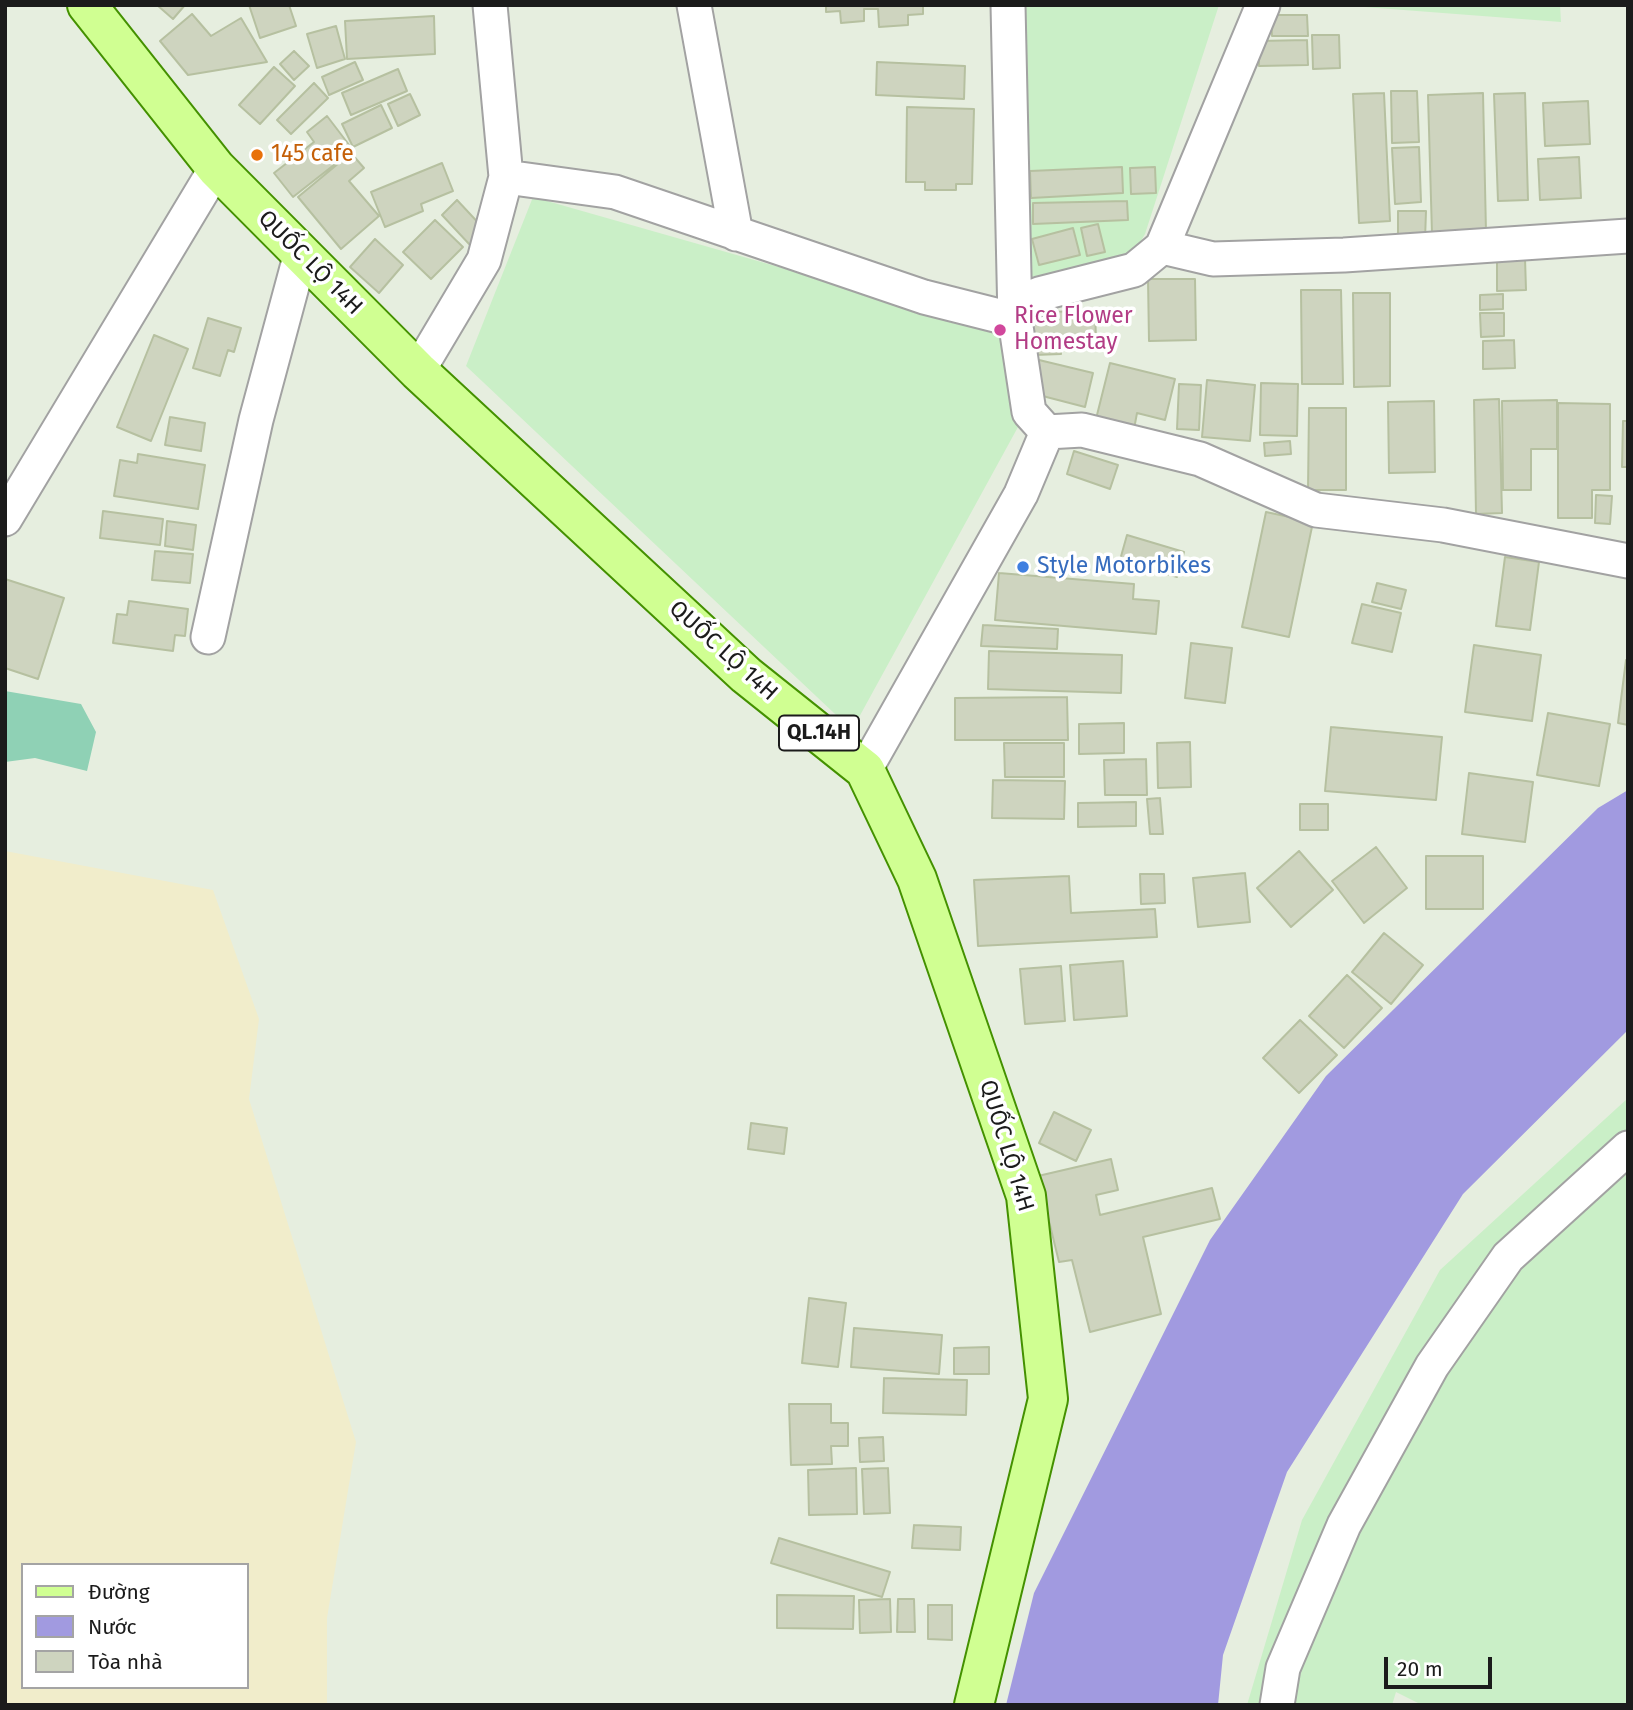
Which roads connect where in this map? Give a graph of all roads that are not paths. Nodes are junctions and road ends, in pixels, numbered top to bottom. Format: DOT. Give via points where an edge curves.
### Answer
graph roads {
  1 [pos="87,5"];
  2 [pos="490,5"];
  3 [pos="694,5"];
  4 [pos="1008,5"];
  5 [pos="1263,5"];
  6 [pos="216,168"];
  7 [pos="506,177"];
  8 [pos="736,234"];
  9 [pos="1628,236"];
  10 [pos="1162,247"];
  11 [pos="301,253"];
  12 [pos="1014,320"];
  13 [pos="418,372"];
  14 [pos="1047,432"];
  15 [pos="5,519"];
  16 [pos="1628,561"];
  17 [pos="208,637"];
  18 [pos="865,770"];
  19 [pos="1628,1148"];
  20 [pos="974,1705"];
  21 [pos="1277,1705"];
  1 -- 6 [label="main road, QUỐC LỘ 14H / QL.14H"];
  2 -- 7 [label="street"];
  3 -- 8 [label="street"];
  4 -- 12 [label="street"];
  5 -- 10 [label="street"];
  6 -- 11 [label="main road, QUỐC LỘ 14H / QL.14H"];
  6 -- 15 [label="street"];
  7 -- 8 [label="street" via="615,192"];
  7 -- 13 [label="street" via="484,260"];
  8 -- 12 [label="street" via="924,297"];
  9 -- 10 [label="street" via="1213,259"];
  10 -- 12 [label="street" via="1134,270 1039,294"];
  11 -- 13 [label="main road, QUỐC LỘ 14H / QL.14H"];
  11 -- 17 [label="street" via="256,420"];
  12 -- 14 [label="street" via="1029,412"];
  13 -- 18 [label="main road, QUỐC LỘ 14H / QL.14H" via="746,675"];
  14 -- 16 [label="street" via="1082,430 1200,459 1316,510 1443,525"];
  14 -- 18 [label="street" via="1021,494"];
  18 -- 20 [label="main road, QUỐC LỘ 14H / QL.14H" via="918,879 1027,1210 1048,1399"];
  19 -- 21 [label="street" via="1508,1257 1432,1366 1344,1525 1283,1668"];
}
